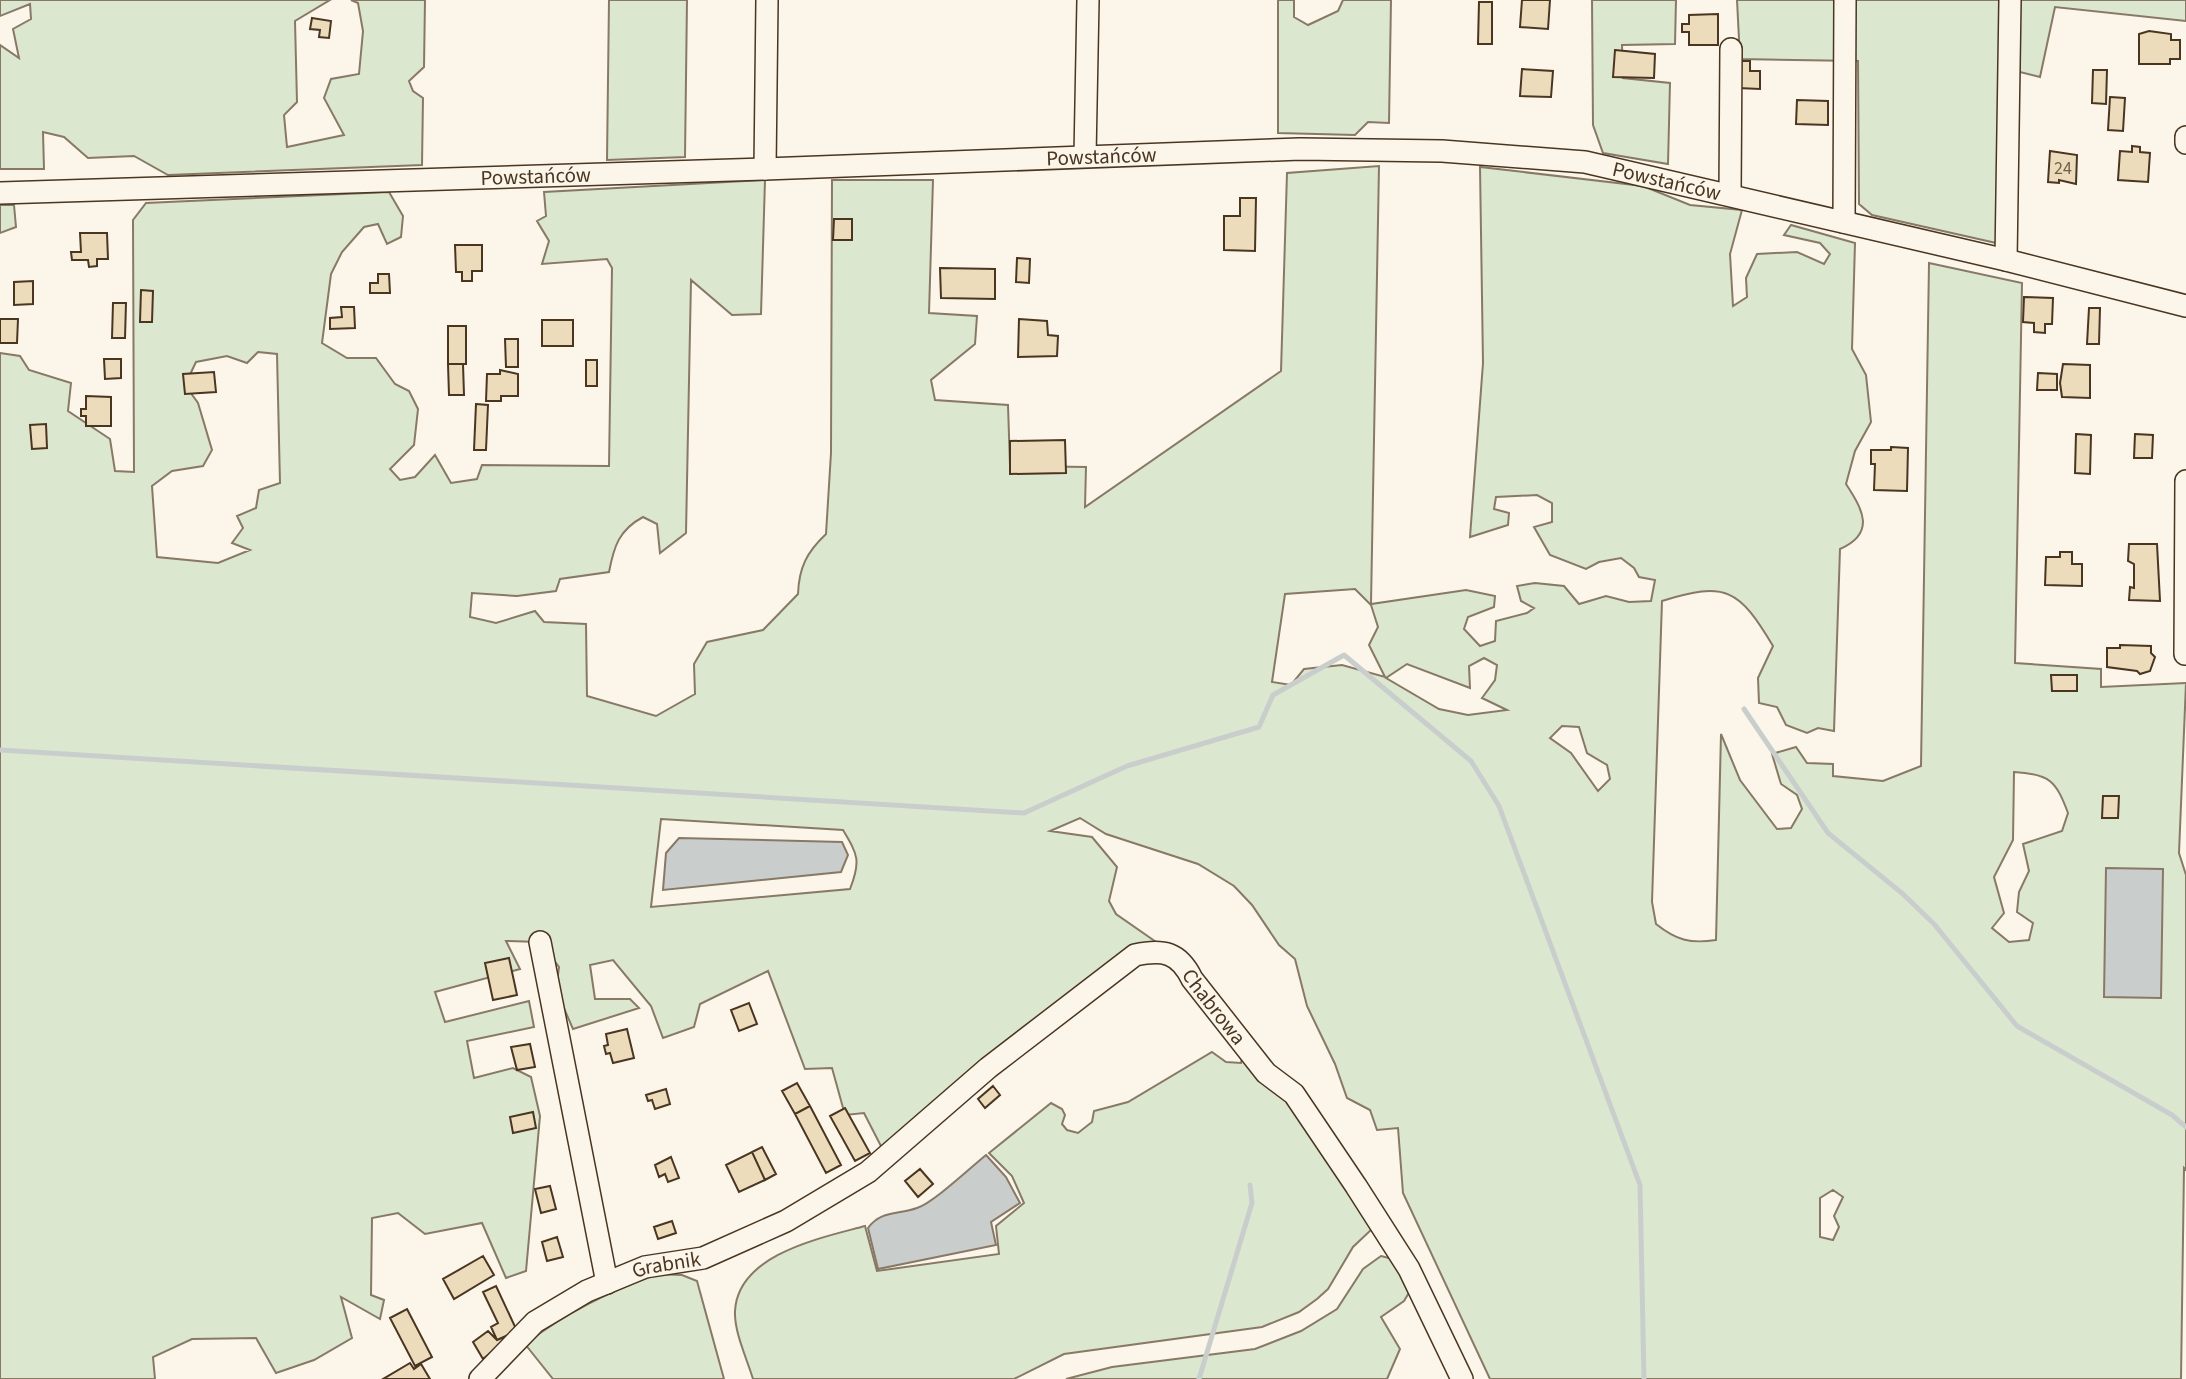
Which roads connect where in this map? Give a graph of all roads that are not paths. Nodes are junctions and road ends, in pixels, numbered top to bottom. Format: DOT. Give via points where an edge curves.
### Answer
graph roads {
  1 [pos="767,0"];
  2 [pos="1088,0"];
  3 [pos="1845,0"];
  4 [pos="2010,0"];
  5 [pos="1731,49"];
  6 [pos="2186,137"];
  7 [pos="2186,143"];
  8 [pos="1085,156"];
  9 [pos="765,169"];
  10 [pos="0,193"];
  11 [pos="1730,194"];
  12 [pos="1844,222"];
  13 [pos="2006,260"];
  14 [pos="2186,306"];
  15 [pos="2186,481"];
  16 [pos="2185,653"];
  17 [pos="540,942"];
  18 [pos="869,1172"];
  19 [pos="607,1283"];
  20 [pos="480,1379"];
  21 [pos="1462,1379"];
  1 -- 9 [label="street"];
  2 -- 8 [label="street"];
  3 -- 12 [label="street"];
  4 -- 13 [label="street"];
  5 -- 11 [label="street"];
  6 -- 7 [label="street"];
  8 -- 9 [label="street, Powstańców"];
  8 -- 11 [label="street, Powstańców" via="1300,149 1442,151 1585,162"];
  9 -- 10 [label="street, Powstańców"];
  11 -- 12 [label="street, Powstańców"];
  12 -- 13 [label="street, Powstańców"];
  13 -- 14 [label="street, Powstańców"];
  15 -- 16 [label="street"];
  17 -- 19 [label="street"];
  18 -- 19 [label="street, Grabnik" via="786,1221 703,1258 645,1267"];
  18 -- 21 [label="street, Chabrowa" via="988,1068 1135,955 1156,950 1173,954 1266,1073 1294,1094 1409,1269"];
  19 -- 20 [label="street, Grabnik" via="535,1322"];
}
